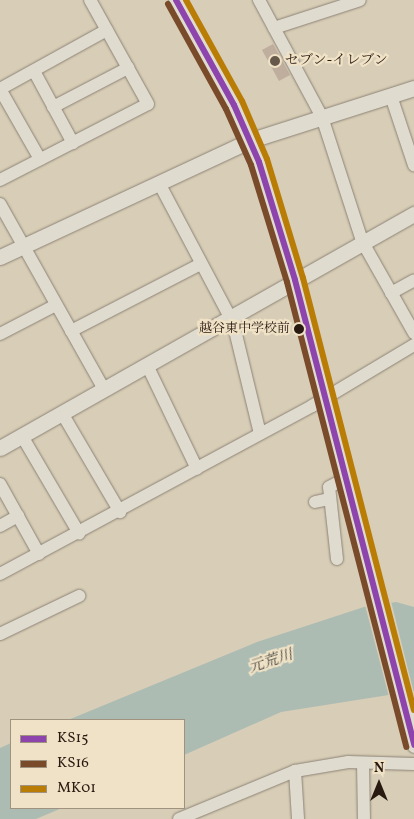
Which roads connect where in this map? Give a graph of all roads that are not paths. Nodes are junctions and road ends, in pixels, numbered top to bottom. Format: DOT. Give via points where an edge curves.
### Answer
graph roads {
  1 [pos="90,0"];
  2 [pos="176,0"];
  3 [pos="259,0"];
  4 [pos="360,0"];
  5 [pos="336,4"];
  6 [pos="274,28"];
  7 [pos="107,30"];
  8 [pos="128,68"];
  9 [pos="34,71"];
  10 [pos="414,88"];
  11 [pos="0,89"];
  12 [pos="391,96"];
  13 [pos="53,107"];
  14 [pos="322,117"];
  15 [pos="251,140"];
  16 [pos="73,142"];
  17 [pos="40,159"];
  18 [pos="414,165"];
  19 [pos="0,180"];
  20 [pos="159,184"];
  21 [pos="0,204"];
  22 [pos="414,214"];
  23 [pos="362,241"];
  24 [pos="24,246"];
  25 [pos="0,257"];
  26 [pos="202,264"];
  27 [pos="295,280"];
  28 [pos="414,280"];
  29 [pos="391,293"];
  30 [pos="56,305"];
  31 [pos="231,318"];
  32 [pos="71,331"];
  33 [pos="414,333"];
  34 [pos="0,334"];
  35 [pos="414,345"];
  36 [pos="146,365"];
  37 [pos="104,389"];
  38 [pos="325,398"];
  39 [pos="62,413"];
  40 [pos="260,434"];
  41 [pos="22,436"];
  42 [pos="0,448"];
  43 [pos="196,469"];
  44 [pos="345,479"];
  45 [pos="0,484"];
  46 [pos="329,499"];
  47 [pos="315,502"];
  48 [pos="120,512"];
  49 [pos="18,516"];
  50 [pos="0,526"];
  51 [pos="79,533"];
  52 [pos="39,554"];
  53 [pos="337,560"];
  54 [pos="0,574"];
  55 [pos="80,596"];
  56 [pos="0,634"];
  57 [pos="414,745"];
  58 [pos="363,763"];
  59 [pos="414,764"];
  60 [pos="295,771"];
  61 [pos="179,819"];
  62 [pos="298,819"];
  63 [pos="364,819"];
  1 -- 7 [label="street"];
  2 -- 15 [label="street"];
  3 -- 6 [label="street"];
  4 -- 5 [label="street"];
  5 -- 6 [label="street"];
  6 -- 14 [label="street"];
  7 -- 8 [label="street"];
  7 -- 9 [label="street"];
  8 -- 13 [label="street"];
  8 -- 16 [label="street" via="148,104"];
  9 -- 11 [label="street"];
  9 -- 13 [label="street"];
  10 -- 12 [label="street"];
  11 -- 17 [label="street"];
  12 -- 14 [label="street"];
  12 -- 18 [label="street"];
  13 -- 16 [label="street"];
  14 -- 15 [label="street"];
  14 -- 23 [label="street"];
  15 -- 20 [label="street"];
  15 -- 27 [label="street"];
  16 -- 17 [label="street"];
  17 -- 19 [label="street"];
  20 -- 24 [label="street"];
  20 -- 26 [label="street"];
  21 -- 24 [label="street"];
  22 -- 23 [label="street"];
  23 -- 27 [label="street"];
  23 -- 29 [label="street"];
  24 -- 25 [label="street"];
  24 -- 30 [label="street"];
  26 -- 31 [label="street"];
  26 -- 32 [label="street"];
  27 -- 31 [label="street"];
  27 -- 38 [label="street"];
  28 -- 29 [label="street"];
  29 -- 33 [label="street"];
  30 -- 32 [label="street"];
  30 -- 34 [label="street"];
  31 -- 36 [label="street"];
  31 -- 40 [label="street"];
  32 -- 37 [label="street"];
  35 -- 38 [label="street"];
  36 -- 37 [label="street"];
  36 -- 43 [label="street"];
  37 -- 39 [label="street"];
  38 -- 40 [label="street"];
  38 -- 44 [label="street"];
  39 -- 41 [label="street"];
  39 -- 48 [label="street"];
  40 -- 43 [label="street"];
  41 -- 42 [label="street"];
  41 -- 51 [label="street"];
  43 -- 48 [label="street"];
  44 -- 46 [label="street" via="329,487"];
  44 -- 57 [label="street"];
  45 -- 49 [label="street"];
  46 -- 47 [label="street"];
  46 -- 53 [label="street"];
  48 -- 51 [label="street"];
  49 -- 50 [label="street"];
  49 -- 52 [label="street"];
  51 -- 52 [label="street"];
  52 -- 54 [label="street"];
  55 -- 56 [label="street"];
  58 -- 59 [label="street"];
  58 -- 60 [label="street"];
  58 -- 63 [label="street"];
  60 -- 61 [label="street"];
  60 -- 62 [label="street"];
}
